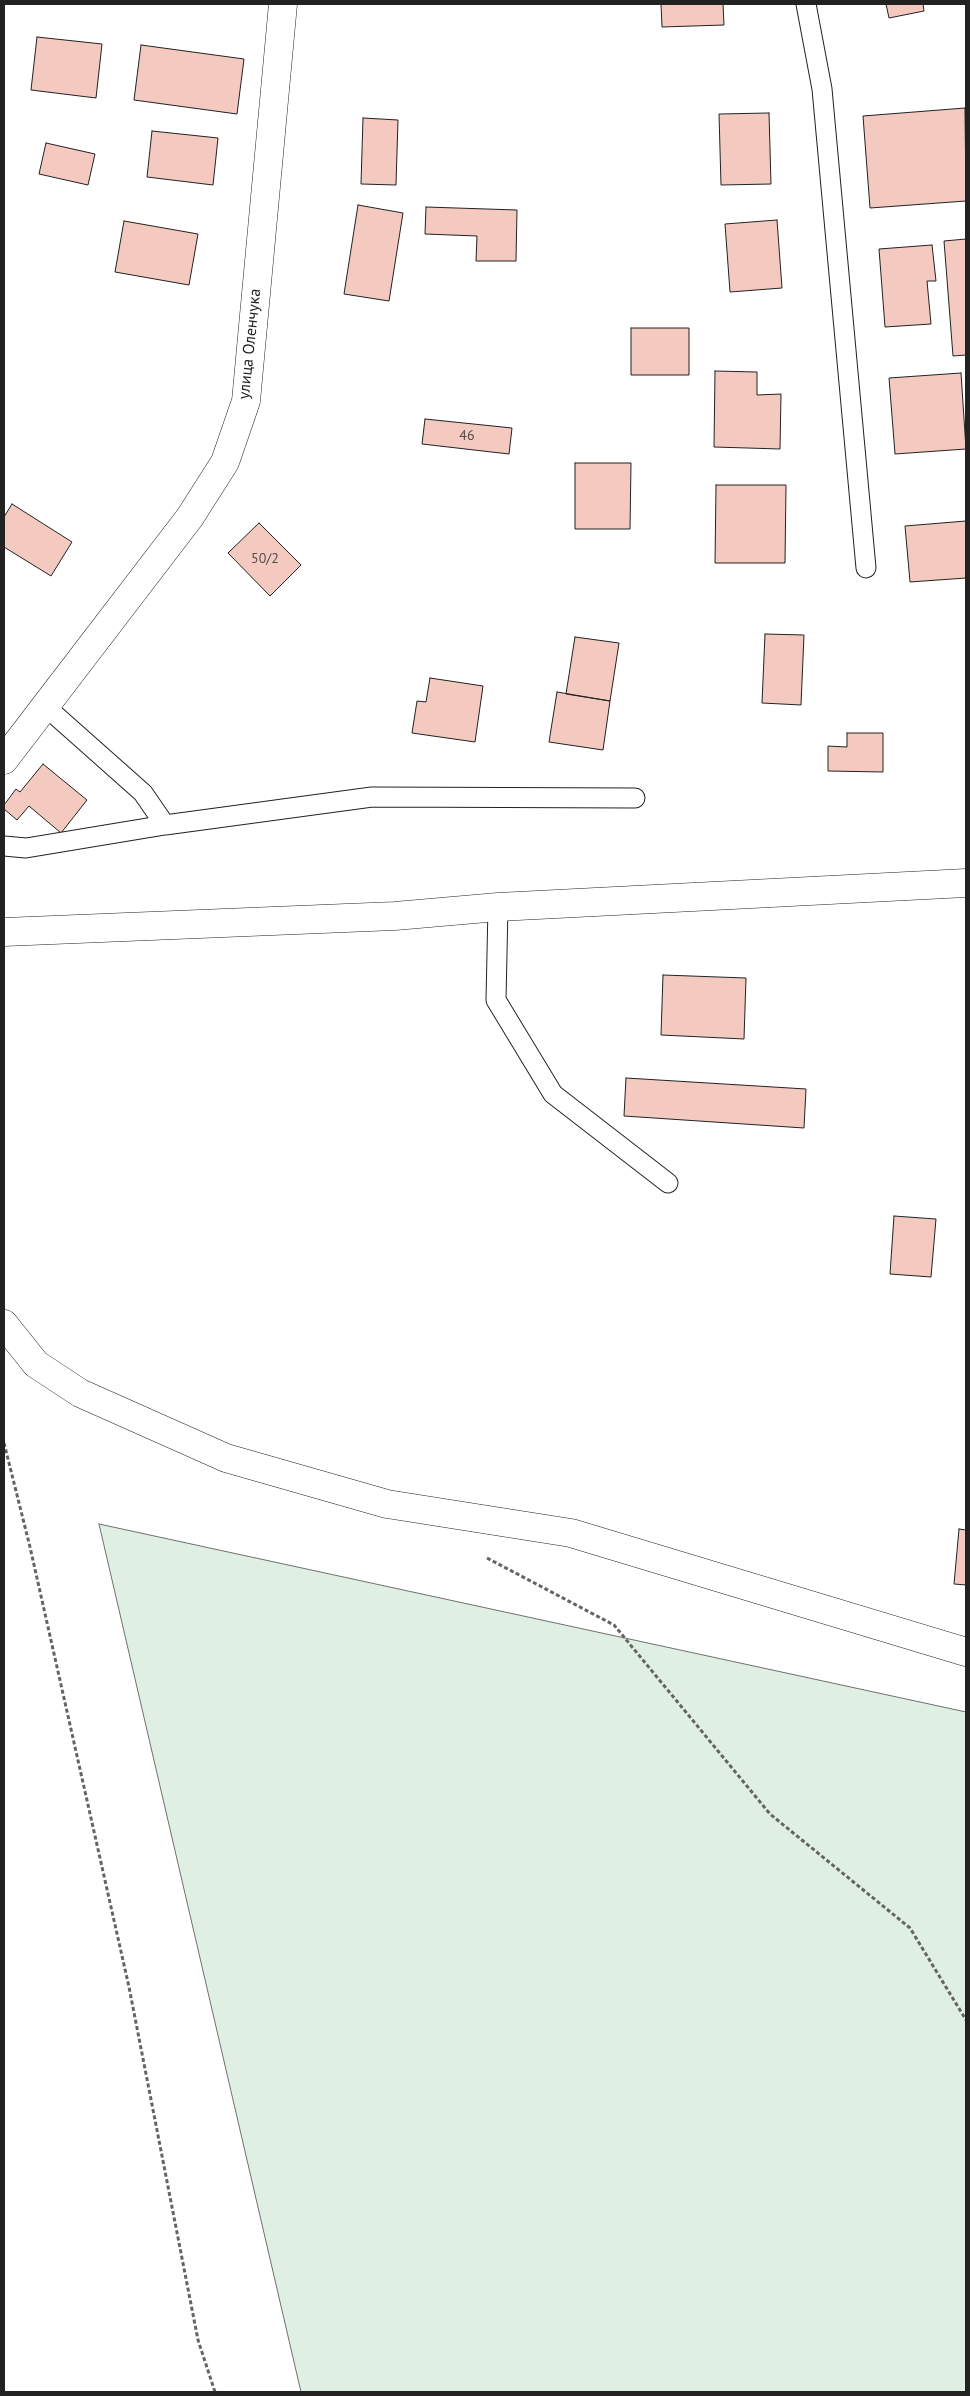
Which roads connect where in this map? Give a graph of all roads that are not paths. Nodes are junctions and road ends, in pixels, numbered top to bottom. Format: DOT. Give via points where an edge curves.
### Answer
graph roads {
  1 [pos="283,4"];
  2 [pos="806,4"];
  3 [pos="866,568"];
  4 [pos="45,706"];
  5 [pos="4,760"];
  6 [pos="635,798"];
  7 [pos="165,825"];
  8 [pos="4,846"];
  9 [pos="966,882"];
  10 [pos="498,907"];
  11 [pos="4,932"];
  12 [pos="668,1183"];
  13 [pos="4,1324"];
  14 [pos="966,1652"];
  1 -- 4 [label="street, улица Оленчука" via="246,401 225,462 190,517"];
  2 -- 3 [label="lane" via="822,89"];
  4 -- 5 [label="street, улица Оленчука"];
  4 -- 7 [label="lane" via="143,793"];
  6 -- 7 [label="lane" via="372,797"];
  7 -- 8 [label="lane" via="26,848"];
  9 -- 10 [label="street"];
  10 -- 11 [label="street" via="395,916"];
  10 -- 12 [label="lane" via="496,1000 553,1094"];
  13 -- 14 [label="street" via="36,1364 80,1393 226,1458 387,1504 571,1533"];
}
